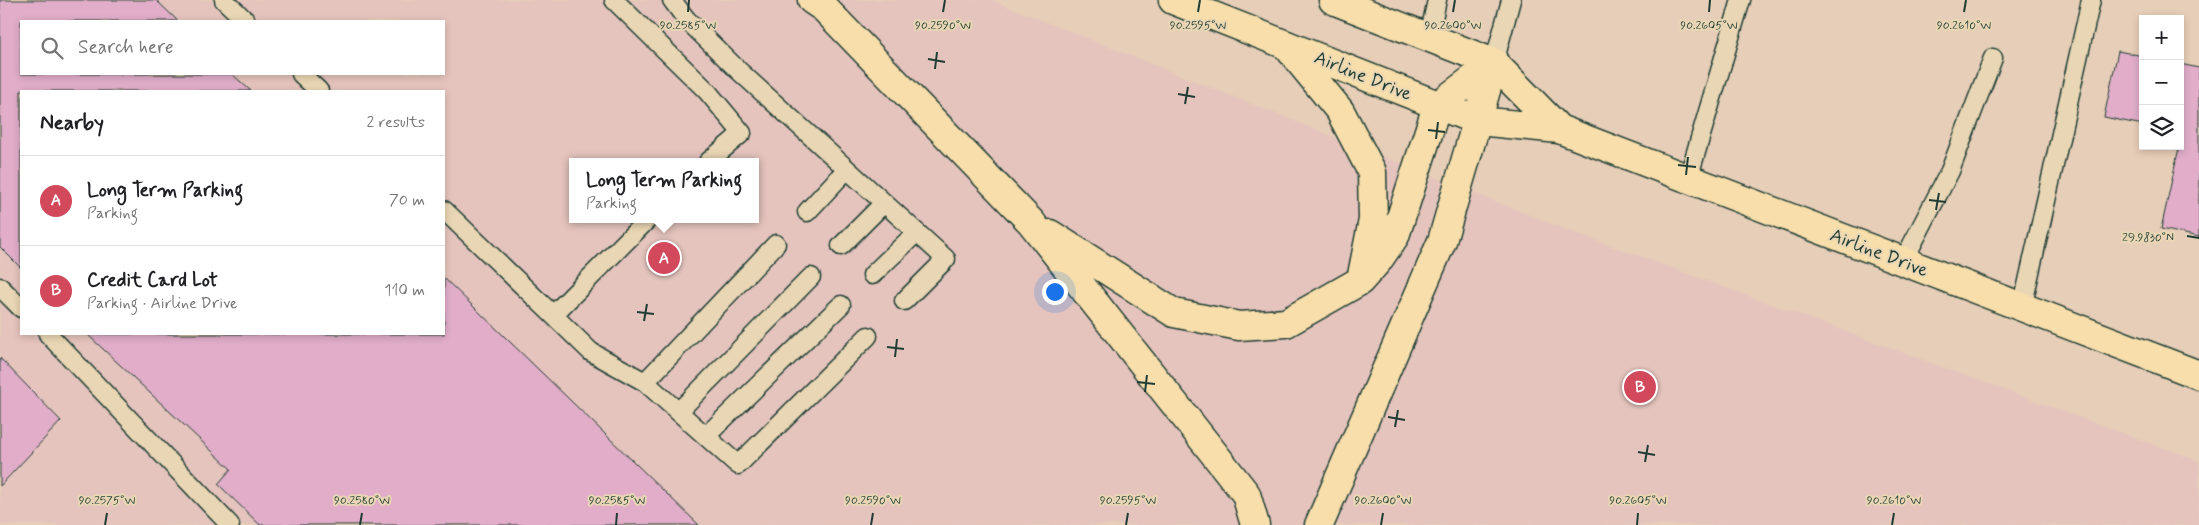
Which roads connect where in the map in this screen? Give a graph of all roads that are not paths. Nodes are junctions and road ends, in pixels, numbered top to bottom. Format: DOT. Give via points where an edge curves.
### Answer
graph roads {
  1 [pos="224,0"];
  2 [pos="614,0"];
  3 [pos="672,0"];
  4 [pos="812,0"];
  5 [pos="1173,0"];
  6 [pos="1333,0"];
  7 [pos="1437,0"];
  8 [pos="1511,0"];
  9 [pos="1741,0"];
  10 [pos="2091,0"];
  11 [pos="245,20"];
  12 [pos="1428,37"];
  13 [pos="1286,45"];
  14 [pos="1993,58"];
  15 [pos="1494,63"];
  16 [pos="302,75"];
  17 [pos="318,90"];
  18 [pos="1437,106"];
  19 [pos="1478,121"];
  20 [pos="1559,129"];
  21 [pos="713,158"];
  22 [pos="847,169"];
  23 [pos="1688,179"];
  24 [pos="884,203"];
  25 [pos="445,211"];
  26 [pos="807,212"];
  27 [pos="1031,222"];
  28 [pos="644,223"];
  29 [pos="916,233"];
  30 [pos="776,244"];
  31 [pos="841,246"];
  32 [pos="1903,262"];
  33 [pos="872,275"];
  34 [pos="811,277"];
  35 [pos="1360,281"];
  36 [pos="0,287"];
  37 [pos="904,301"];
  38 [pos="841,305"];
  39 [pos="20,307"];
  40 [pos="2022,308"];
  41 [pos="553,314"];
  42 [pos="49,335"];
  43 [pos="868,336"];
  44 [pos="2199,375"];
  45 [pos="645,382"];
  46 [pos="679,411"];
  47 [pos="706,436"];
  48 [pos="230,525"];
  49 [pos="1255,525"];
  50 [pos="1319,525"];
  1 -- 11 [label="lane"];
  2 -- 21 [label="lane" via="707,91 742,133"];
  3 -- 22 [label="lane" via="686,20"];
  4 -- 27 [label="main road" via="824,8"];
  5 -- 13 [label="main road, Airline Drive"];
  6 -- 12 [label="main road, Airline Drive"];
  7 -- 12 [label="lane"];
  8 -- 15 [label="lane"];
  9 -- 23 [label="lane"];
  10 -- 40 [label="lane"];
  12 -- 15 [label="main road, Airline Drive"];
  13 -- 18 [label="main road, Airline Drive"];
  13 -- 35 [label="main road" via="1340,111 1372,172 1373,220"];
  14 -- 32 [label="lane" via="1950,171"];
  15 -- 18 [label="main road"];
  15 -- 19 [label="main road"];
  15 -- 20 [label="main road, Airline Drive"];
  16 -- 17 [label="lane"];
  18 -- 19 [label="main road, Airline Drive"];
  18 -- 35 [label="main road" via="1395,236 1378,262"];
  19 -- 20 [label="main road, Airline Drive"];
  19 -- 50 [label="main road" via="1442,241"];
  20 -- 23 [label="main road, Airline Drive"];
  22 -- 24 [label="lane"];
  22 -- 26 [label="lane"];
  23 -- 32 [label="main road, Airline Drive"];
  24 -- 29 [label="lane"];
  24 -- 31 [label="lane"];
  25 -- 41 [label="lane"];
  27 -- 35 [label="main road" via="1174,313 1239,326 1286,323"];
  27 -- 49 [label="main road" via="1246,494"];
  28 -- 41 [label="lane"];
  29 -- 33 [label="lane"];
  29 -- 37 [label="lane" via="946,260"];
  30 -- 45 [label="lane"];
  32 -- 40 [label="main road, Airline Drive"];
  34 -- 46 [label="lane"];
  36 -- 39 [label="lane"];
  38 -- 47 [label="lane"];
  40 -- 44 [label="main road, Airline Drive"];
  41 -- 45 [label="lane" via="591,352"];
  42 -- 48 [label="lane"];
  43 -- 47 [label="lane" via="738,465"];
  45 -- 46 [label="lane"];
  46 -- 47 [label="lane"];
}
